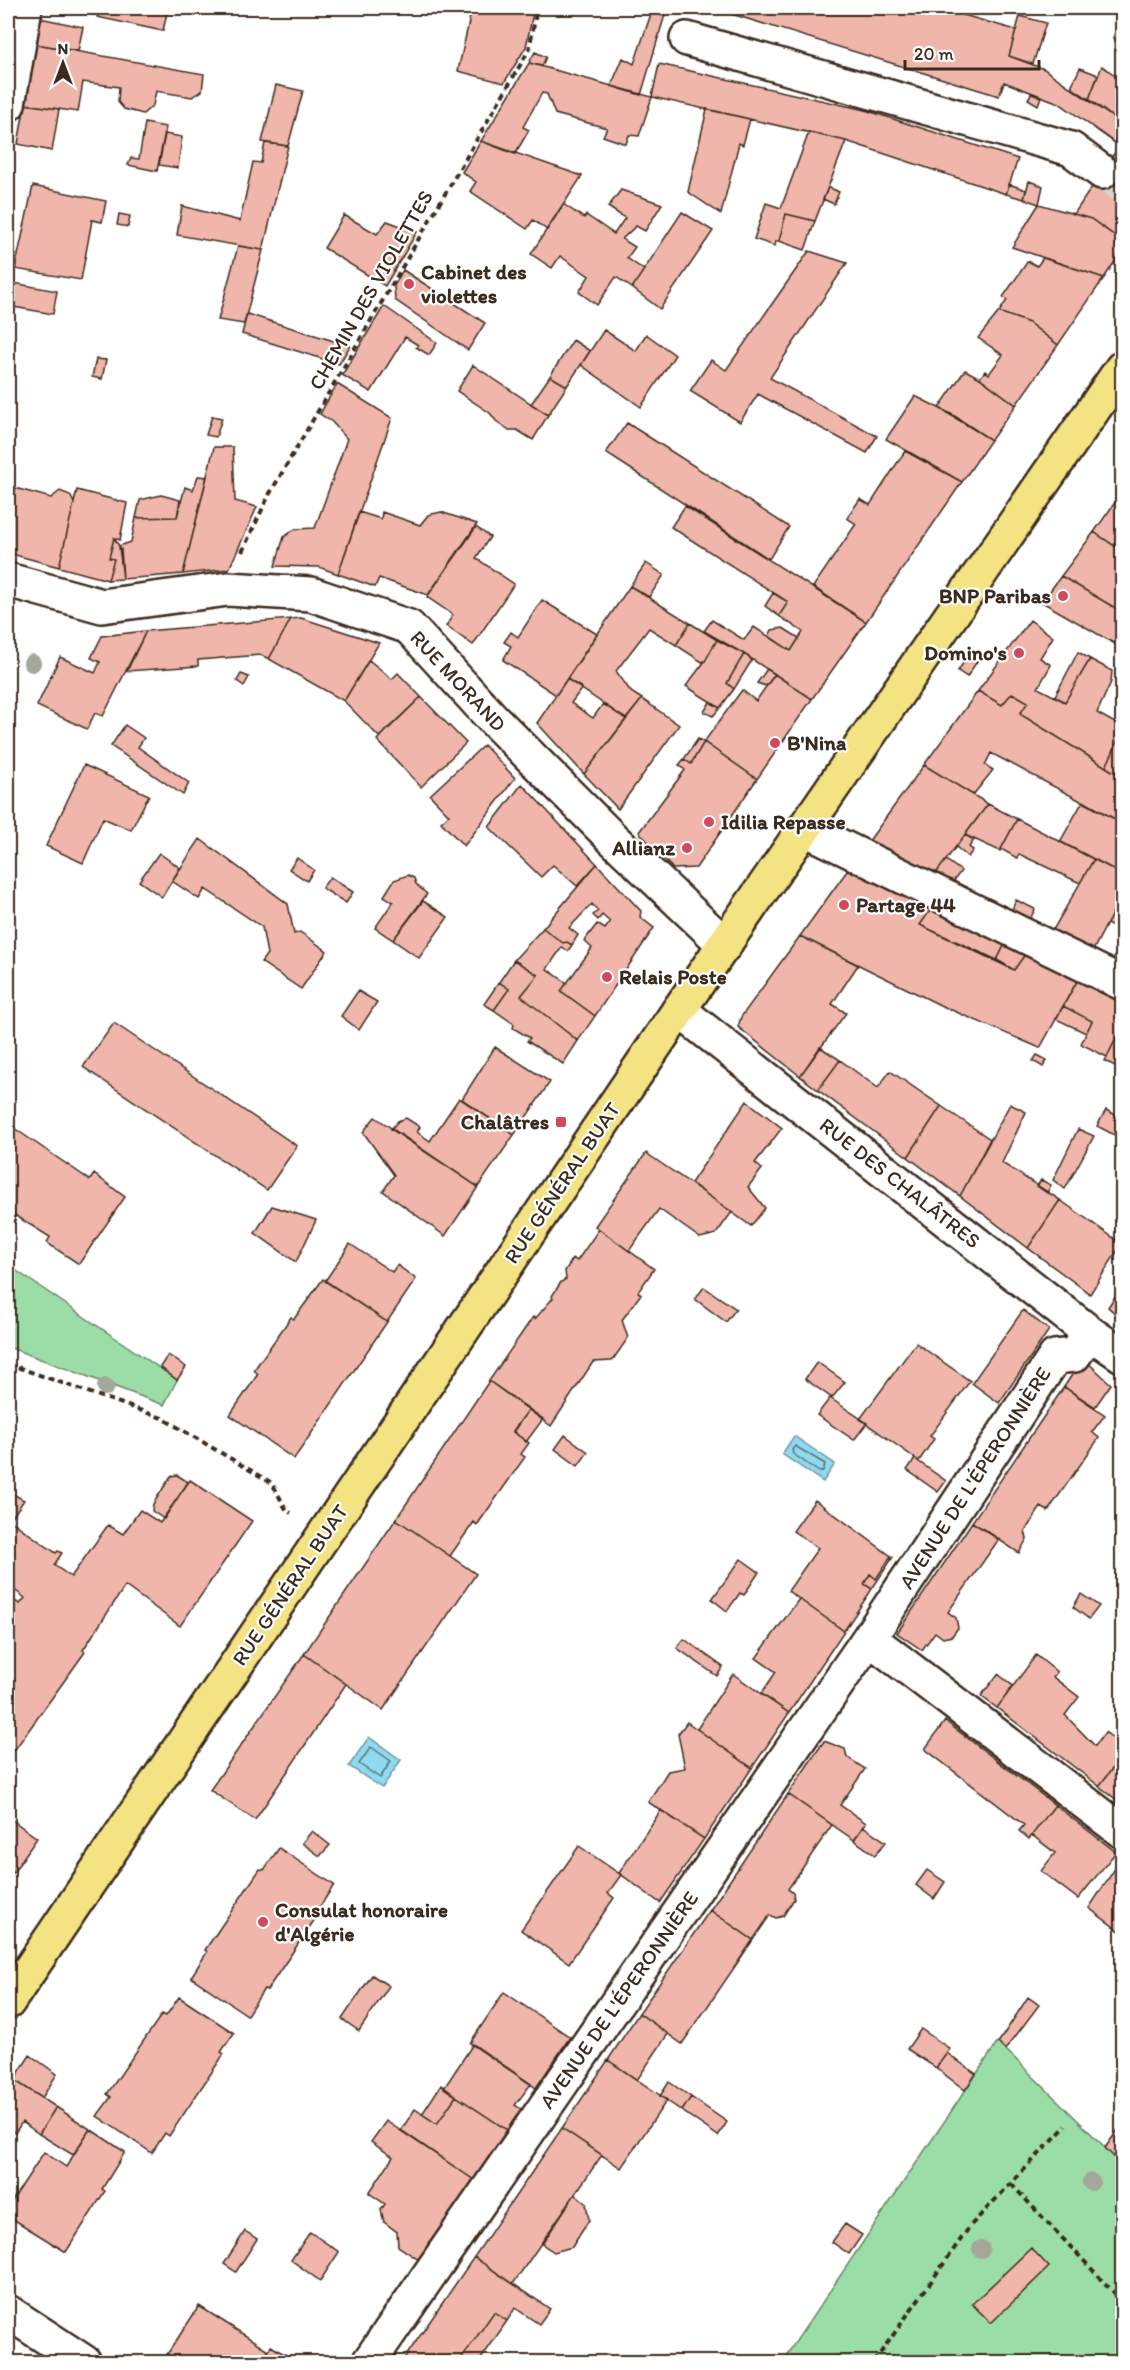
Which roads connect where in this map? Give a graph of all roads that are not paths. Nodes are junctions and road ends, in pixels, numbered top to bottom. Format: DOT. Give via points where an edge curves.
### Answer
graph roads {
  1 [pos="25,8"];
  2 [pos="687,39"];
  3 [pos="8,104"];
  4 [pos="1102,172"];
  5 [pos="1122,368"];
  6 [pos="8,580"];
  7 [pos="805,830"];
  8 [pos="725,945"];
  9 [pos="1122,983"];
  10 [pos="680,1010"];
  11 [pos="1090,1333"];
  12 [pos="1122,1355"];
  13 [pos="869,1638"];
  14 [pos="1122,1831"];
  15 [pos="8,2002"];
  16 [pos="8,2312"];
  17 [pos="84,2362"];
  18 [pos="369,2362"];
  1 -- 3 [label="street"];
  2 -- 4 [label="street" via="1071,149"];
  5 -- 7 [label="main road, RUE GÉNÉRAL BUAT"];
  6 -- 8 [label="street, RUE MORAND" via="102,606 228,589 311,594 409,627 493,719"];
  7 -- 8 [label="main road, RUE GÉNÉRAL BUAT"];
  7 -- 9 [label="street"];
  8 -- 10 [label="main road, RUE GÉNÉRAL BUAT"];
  10 -- 11 [label="street, RUE DES CHALÂTRES"];
  10 -- 15 [label="main road, RUE GÉNÉRAL BUAT"];
  11 -- 12 [label="street, RUE DES CHALÂTRES"];
  11 -- 13 [label="street, AVENUE DE L'ÉPERONNIÈRE" via="1074,1356 1055,1357"];
  13 -- 14 [label="street"];
  13 -- 18 [label="street, AVENUE DE L'ÉPERONNIÈRE"];
  16 -- 17 [label="street"];
}
